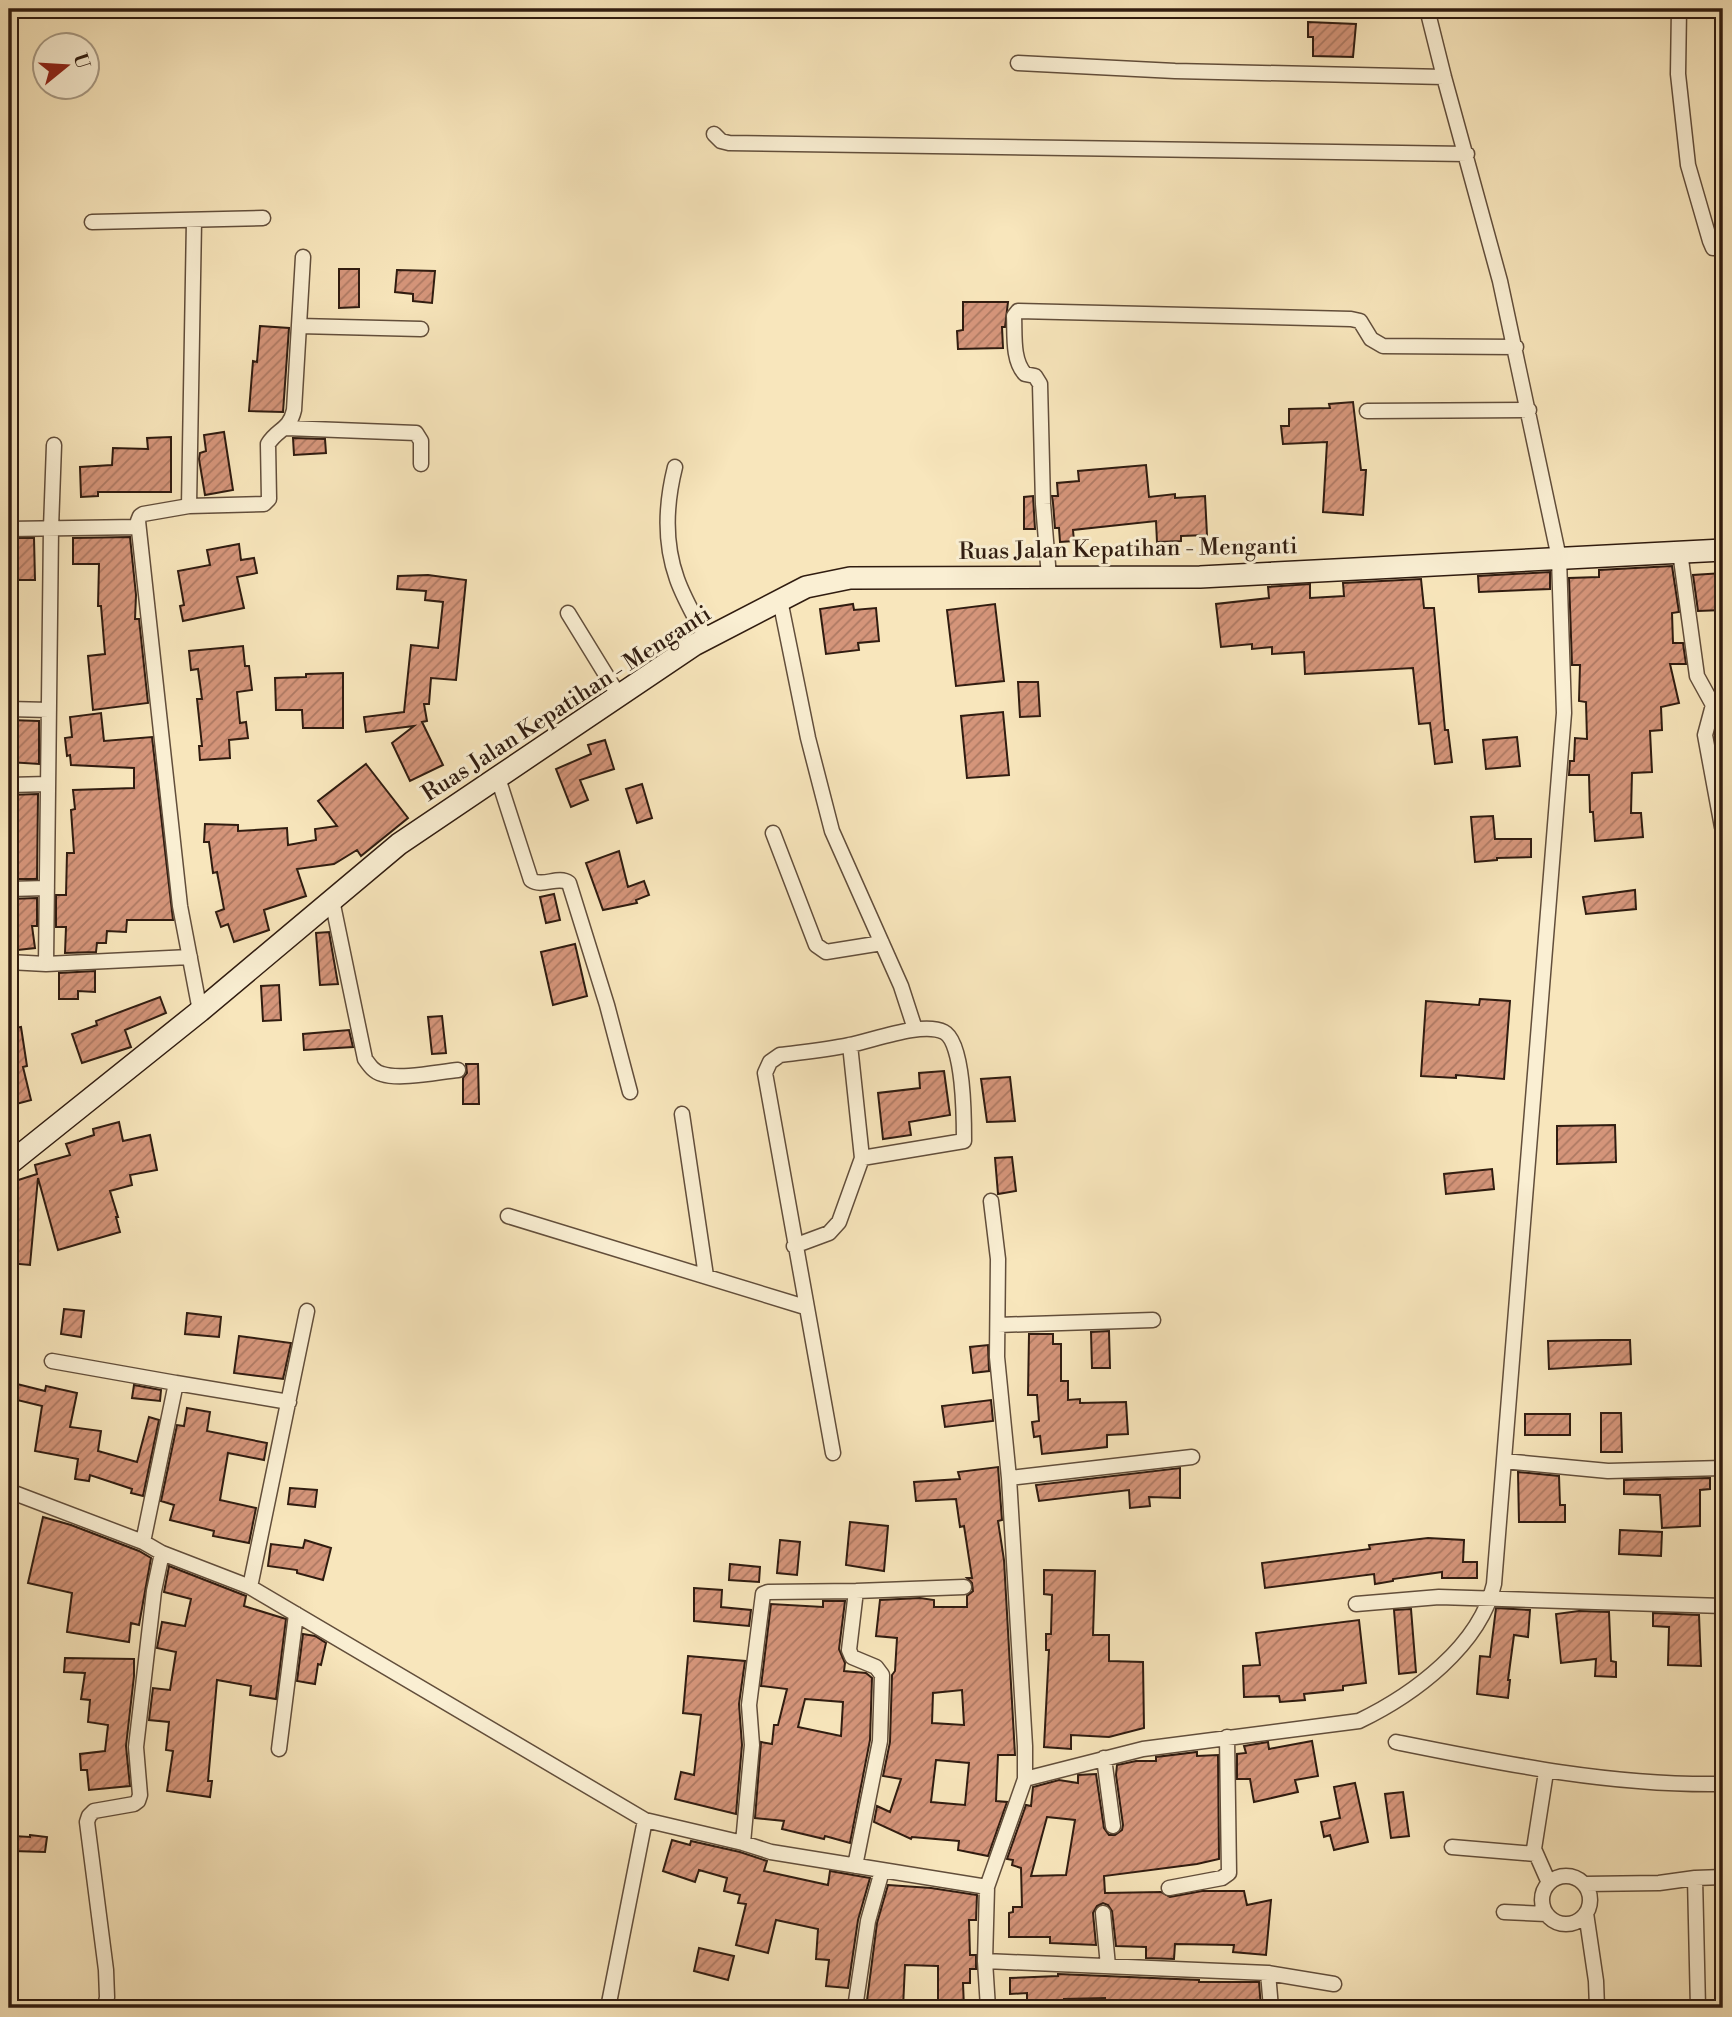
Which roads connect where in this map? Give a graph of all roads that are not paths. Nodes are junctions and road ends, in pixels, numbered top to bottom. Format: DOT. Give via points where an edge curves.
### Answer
graph roads {
  1 [pos="1427,9"];
  2 [pos="1679,9"];
  3 [pos="1017,63"];
  4 [pos="1444,77"];
  5 [pos="714,134"];
  6 [pos="1467,154"];
  7 [pos="262,218"];
  8 [pos="194,221"];
  9 [pos="92,222"];
  10 [pos="1723,248"];
  11 [pos="303,257"];
  12 [pos="299,326"];
  13 [pos="421,329"];
  14 [pos="1516,347"];
  15 [pos="1529,410"];
  16 [pos="1367,411"];
  17 [pos="286,428"];
  18 [pos="54,445"];
  19 [pos="421,464"];
  20 [pos="676,467"];
  21 [pos="189,506"];
  22 [pos="138,527"];
  23 [pos="51,528"];
  24 [pos="9,529"];
  25 [pos="1723,550"];
  26 [pos="1680,552"];
  27 [pos="1559,558"];
  28 [pos="1049,577"];
  29 [pos="780,600"];
  30 [pos="568,613"];
  31 [pos="706,638"];
  32 [pos="619,696"];
  33 [pos="9,709"];
  34 [pos="49,710"];
  35 [pos="498,778"];
  36 [pos="48,784"];
  37 [pos="9,785"];
  38 [pos="1721,827"];
  39 [pos="773,833"];
  40 [pos="47,888"];
  41 [pos="9,889"];
  42 [pos="332,901"];
  43 [pos="882,943"];
  44 [pos="190,957"];
  45 [pos="9,962"];
  46 [pos="46,964"];
  47 [pos="200,1011"];
  48 [pos="915,1029"];
  49 [pos="849,1045"];
  50 [pos="458,1070"];
  51 [pos="630,1093"];
  52 [pos="682,1114"];
  53 [pos="862,1158"];
  54 [pos="9,1164"];
  55 [pos="991,1201"];
  56 [pos="508,1216"];
  57 [pos="794,1246"];
  58 [pos="706,1276"];
  59 [pos="805,1307"];
  60 [pos="307,1311"];
  61 [pos="1153,1320"];
  62 [pos="998,1325"];
  63 [pos="52,1361"];
  64 [pos="176,1383"];
  65 [pos="289,1402"];
  66 [pos="833,1453"];
  67 [pos="1192,1457"];
  68 [pos="1504,1461"];
  69 [pos="1723,1468"];
  70 [pos="1009,1478"];
  71 [pos="9,1491"];
  72 [pos="143,1542"];
  73 [pos="162,1553"];
  74 [pos="250,1587"];
  75 [pos="964,1587"];
  76 [pos="856,1591"];
  77 [pos="1491,1598"];
  78 [pos="1356,1604"];
  79 [pos="1723,1606"];
  80 [pos="296,1615"];
  81 [pos="1227,1737"];
  82 [pos="1396,1742"];
  83 [pos="279,1749"];
  84 [pos="1104,1758"];
  85 [pos="1546,1772"];
  86 [pos="1025,1779"];
  87 [pos="1723,1784"];
  88 [pos="645,1820"];
  89 [pos="1113,1826"];
  90 [pos="743,1843"];
  91 [pos="1452,1847"];
  92 [pos="1535,1854"];
  93 [pos="855,1866"];
  94 [pos="882,1871"];
  95 [pos="1723,1877"];
  96 [pos="1695,1878"];
  97 [pos="1549,1883"];
  98 [pos="1585,1884"];
  99 [pos="987,1887"];
  100 [pos="1170,1888"];
  101 [pos="1504,1912"];
  102 [pos="1103,1913"];
  103 [pos="1586,1913"];
  104 [pos="1546,1914"];
  105 [pos="985,1961"];
  106 [pos="1108,1966"];
  107 [pos="1268,1973"];
  108 [pos="1334,1983"];
  109 [pos="104,2008"];
  110 [pos="608,2008"];
  111 [pos="855,2008"];
  112 [pos="988,2008"];
  113 [pos="1271,2008"];
  114 [pos="1597,2008"];
  115 [pos="1698,2008"];
  1 -- 4 [label="street"];
  2 -- 10 [label="street" via="1678,74 1688,165 1710,241 1713,248"];
  3 -- 4 [label="street"];
  4 -- 6 [label="street"];
  5 -- 6 [label="street" via="729,143"];
  6 -- 14 [label="street"];
  7 -- 8 [label="street"];
  8 -- 9 [label="street"];
  8 -- 21 [label="street"];
  11 -- 12 [label="street"];
  12 -- 13 [label="street"];
  12 -- 17 [label="street" via="294,410"];
  14 -- 15 [label="street"];
  14 -- 28 [label="street" via="1383,346 1371,339 1360,321 1352,319 1018,311 1014,316 1019,364 1040,384"];
  15 -- 16 [label="street"];
  15 -- 27 [label="street"];
  17 -- 19 [label="street" via="416,433 421,441"];
  17 -- 21 [label="street" via="268,444 270,494 264,504"];
  18 -- 23 [label="street"];
  20 -- 31 [label="street" via="669,491 671,558"];
  21 -- 22 [label="street" via="143,514"];
  22 -- 23 [label="street"];
  22 -- 44 [label="street" via="180,906"];
  23 -- 24 [label="street"];
  23 -- 34 [label="street"];
  25 -- 26 [label="main road, Ruas Jalan Kepatihan - Menganti"];
  26 -- 27 [label="main road, Ruas Jalan Kepatihan - Menganti"];
  26 -- 38 [label="street" via="1697,676 1713,705 1704,734"];
  27 -- 28 [label="main road, Ruas Jalan Kepatihan - Menganti" via="1200,577"];
  27 -- 68 [label="street" via="1564,713"];
  28 -- 29 [label="main road, Ruas Jalan Kepatihan - Menganti" via="850,578 806,587"];
  29 -- 31 [label="main road, Ruas Jalan Kepatihan - Menganti"];
  29 -- 43 [label="street" via="832,831"];
  30 -- 32 [label="street"];
  31 -- 32 [label="main road, Ruas Jalan Kepatihan - Menganti"];
  32 -- 35 [label="main road, Ruas Jalan Kepatihan - Menganti"];
  33 -- 34 [label="street"];
  34 -- 36 [label="street"];
  35 -- 42 [label="main road, Ruas Jalan Kepatihan - Menganti" via="399,845"];
  35 -- 51 [label="street" via="531,880 569,883"];
  36 -- 37 [label="street"];
  36 -- 40 [label="street"];
  39 -- 43 [label="street" via="816,945 826,952"];
  40 -- 41 [label="street"];
  40 -- 46 [label="street"];
  42 -- 47 [label="main road, Ruas Jalan Kepatihan - Menganti"];
  42 -- 50 [label="street" via="365,1059 384,1075"];
  43 -- 48 [label="street"];
  44 -- 46 [label="street"];
  44 -- 47 [label="street"];
  45 -- 46 [label="street"];
  47 -- 54 [label="main road, Ruas Jalan Kepatihan - Menganti"];
  48 -- 49 [label="street"];
  48 -- 53 [label="street" via="944,1032 957,1054 964,1140"];
  49 -- 53 [label="street"];
  49 -- 57 [label="street" via="780,1055 765,1073"];
  52 -- 58 [label="street"];
  53 -- 57 [label="street" via="839,1222 829,1233"];
  55 -- 62 [label="street" via="998,1259"];
  56 -- 58 [label="street"];
  57 -- 59 [label="street"];
  58 -- 59 [label="street"];
  59 -- 66 [label="street"];
  60 -- 65 [label="street"];
  61 -- 62 [label="street"];
  62 -- 70 [label="street"];
  63 -- 64 [label="street"];
  64 -- 65 [label="street"];
  64 -- 72 [label="street"];
  65 -- 74 [label="street"];
  67 -- 70 [label="street"];
  68 -- 69 [label="street" via="1608,1471"];
  68 -- 77 [label="street"];
  70 -- 86 [label="street"];
  71 -- 72 [label="street"];
  72 -- 73 [label="street"];
  73 -- 74 [label="street"];
  73 -- 109 [label="street" via="136,1747 140,1795 134,1804 94,1811 87,1822 106,1969"];
  74 -- 80 [label="street"];
  75 -- 76 [label="street"];
  76 -- 90 [label="street" via="763,1594 749,1705 752,1745"];
  76 -- 93 [label="street" via="849,1650 852,1657 876,1667 882,1675 880,1741"];
  77 -- 78 [label="street"];
  77 -- 79 [label="street"];
  77 -- 81 [label="street" via="1455,1651 1425,1681 1390,1706 1359,1721"];
  80 -- 83 [label="street"];
  80 -- 88 [label="street"];
  81 -- 84 [label="street"];
  81 -- 100 [label="street" via="1229,1873"];
  82 -- 85 [label="street"];
  84 -- 86 [label="street"];
  84 -- 89 [label="street"];
  85 -- 87 [label="street" via="1675,1785"];
  85 -- 92 [label="street"];
  86 -- 99 [label="street"];
  88 -- 90 [label="street"];
  88 -- 110 [label="street"];
  90 -- 93 [label="street"];
  91 -- 92 [label="street"];
  92 -- 97 [label="street"];
  93 -- 94 [label="street"];
  94 -- 99 [label="street"];
  94 -- 111 [label="street" via="868,1921"];
  95 -- 96 [label="street"];
  96 -- 98 [label="street"];
  96 -- 115 [label="street"];
  97 -- 98 [label="street" via="1567,1875"];
  97 -- 104 [label="street" via="1542,1901"];
  98 -- 103 [label="street" via="1590,1903"];
  99 -- 105 [label="street"];
  101 -- 104 [label="street"];
  102 -- 106 [label="street"];
  103 -- 104 [label="street" via="1570,1923 1560,1923"];
  103 -- 114 [label="street"];
  105 -- 106 [label="street"];
  105 -- 112 [label="street"];
  106 -- 107 [label="street"];
  107 -- 108 [label="street"];
  107 -- 113 [label="street"];
}
